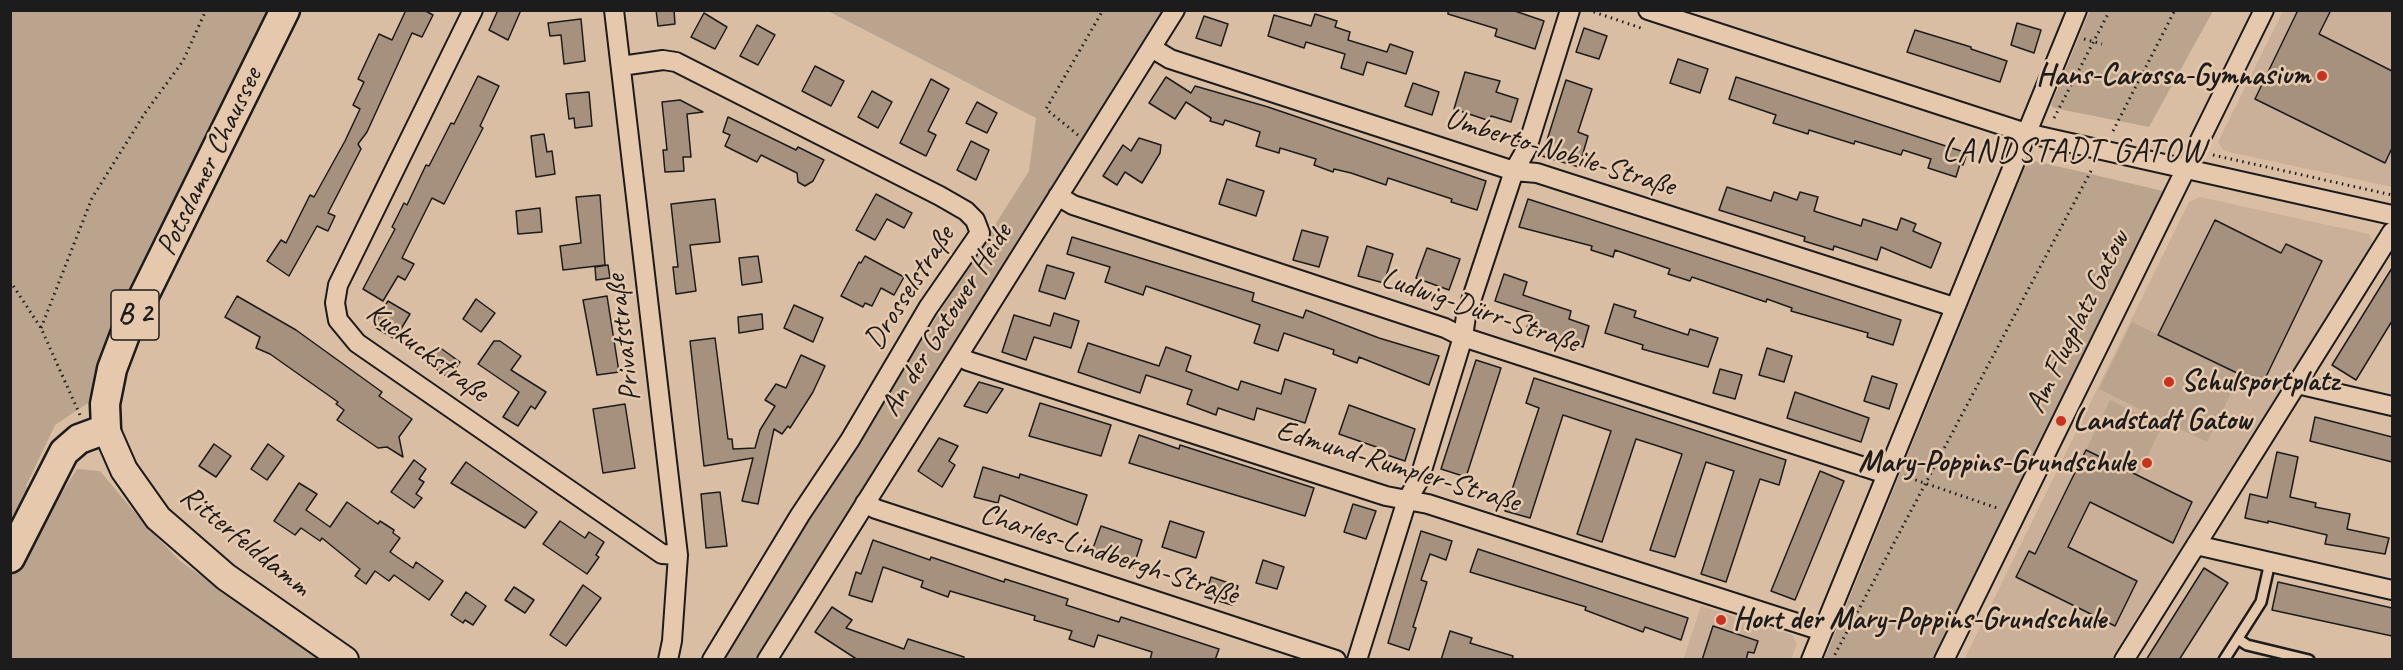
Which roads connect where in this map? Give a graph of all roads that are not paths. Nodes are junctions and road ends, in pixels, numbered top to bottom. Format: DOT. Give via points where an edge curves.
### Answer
graph roads {
  1 [pos="285,10"];
  2 [pos="473,10"];
  3 [pos="614,10"];
  4 [pos="1175,10"];
  5 [pos="1570,10"];
  6 [pos="1648,10"];
  7 [pos="2077,10"];
  8 [pos="2264,10"];
  9 [pos="1152,48"];
  10 [pos="621,66"];
  11 [pos="2026,133"];
  12 [pos="2186,168"];
  13 [pos="1514,171"];
  14 [pos="1058,196"];
  15 [pos="2392,215"];
  16 [pos="2392,232"];
  17 [pos="1954,307"];
  18 [pos="1463,337"];
  19 [pos="958,355"];
  20 [pos="2297,384"];
  21 [pos="2392,406"];
  22 [pos="97,432"];
  23 [pos="1887,472"];
  24 [pos="1407,501"];
  25 [pos="865,503"];
  26 [pos="2196,544"];
  27 [pos="678,555"];
  28 [pos="10,558"];
  29 [pos="2270,562"];
  30 [pos="2392,590"];
  31 [pos="1822,631"];
  32 [pos="2238,639"];
  33 [pos="770,659"];
  34 [pos="345,660"];
  35 [pos="668,660"];
  36 [pos="712,660"];
  37 [pos="1336,660"];
  38 [pos="1357,660"];
  39 [pos="1810,660"];
  40 [pos="1944,660"];
  41 [pos="2124,660"];
  42 [pos="2224,660"];
  43 [pos="2309,660"];
  1 -- 22 [label="main road, Potsdamer Chaussee / B 2" via="126,332 112,369"];
  2 -- 27 [label="street, Kuckuckstraße" via="338,285 338,320 357,343 662,554"];
  3 -- 10 [label="street, Privatstraße"];
  4 -- 9 [label="street, An der Gatower Heide"];
  5 -- 13 [label="street" via="1527,148"];
  6 -- 11 [label="street"];
  7 -- 11 [label="street"];
  8 -- 12 [label="street, Am Flugplatz Gatow"];
  9 -- 13 [label="street, Umberto-Nobile-Straße" via="1170,59"];
  9 -- 14 [label="street, An der Gatower Heide"];
  10 -- 27 [label="street, Privatstraße"];
  10 -- 36 [label="street, Drosselstraße" via="675,62 940,196 966,211 980,233 928,308"];
  11 -- 12 [label="street"];
  11 -- 17 [label="street"];
  12 -- 15 [label="street"];
  12 -- 40 [label="street, Am Flugplatz Gatow"];
  13 -- 17 [label="street, Umberto-Nobile-Straße" via="1537,173"];
  13 -- 18 [label="street" via="1466,316"];
  14 -- 18 [label="street, Ludwig-Dürr-Straße" via="1073,205"];
  14 -- 19 [label="street, An der Gatower Heide"];
  16 -- 20 [label="street"];
  17 -- 23 [label="street"];
  18 -- 23 [label="street, Ludwig-Dürr-Straße"];
  18 -- 24 [label="street" via="1419,480"];
  19 -- 24 [label="street, Edmund-Rumpler-Straße"];
  19 -- 25 [label="street, An der Gatower Heide"];
  20 -- 21 [label="street"];
  20 -- 26 [label="street"];
  22 -- 28 [label="main road" via="63,452"];
  22 -- 34 [label="main road, Ritterfelddamm" via="158,518 226,577"];
  23 -- 31 [label="street"];
  24 -- 31 [label="street, Edmund-Rumpler-Straße" via="1428,504"];
  24 -- 38 [label="street"];
  25 -- 33 [label="street, An der Gatower Heide"];
  25 -- 37 [label="street, Charles-Lindbergh-Straße"];
  26 -- 29 [label="street"];
  26 -- 41 [label="street"];
  27 -- 35 [label="street, Privatstraße"];
  29 -- 30 [label="street"];
  29 -- 32 [label="lane" via="2261,602"];
  31 -- 39 [label="street"];
  32 -- 42 [label="lane"];
  32 -- 43 [label="lane" via="2247,645"];
}
